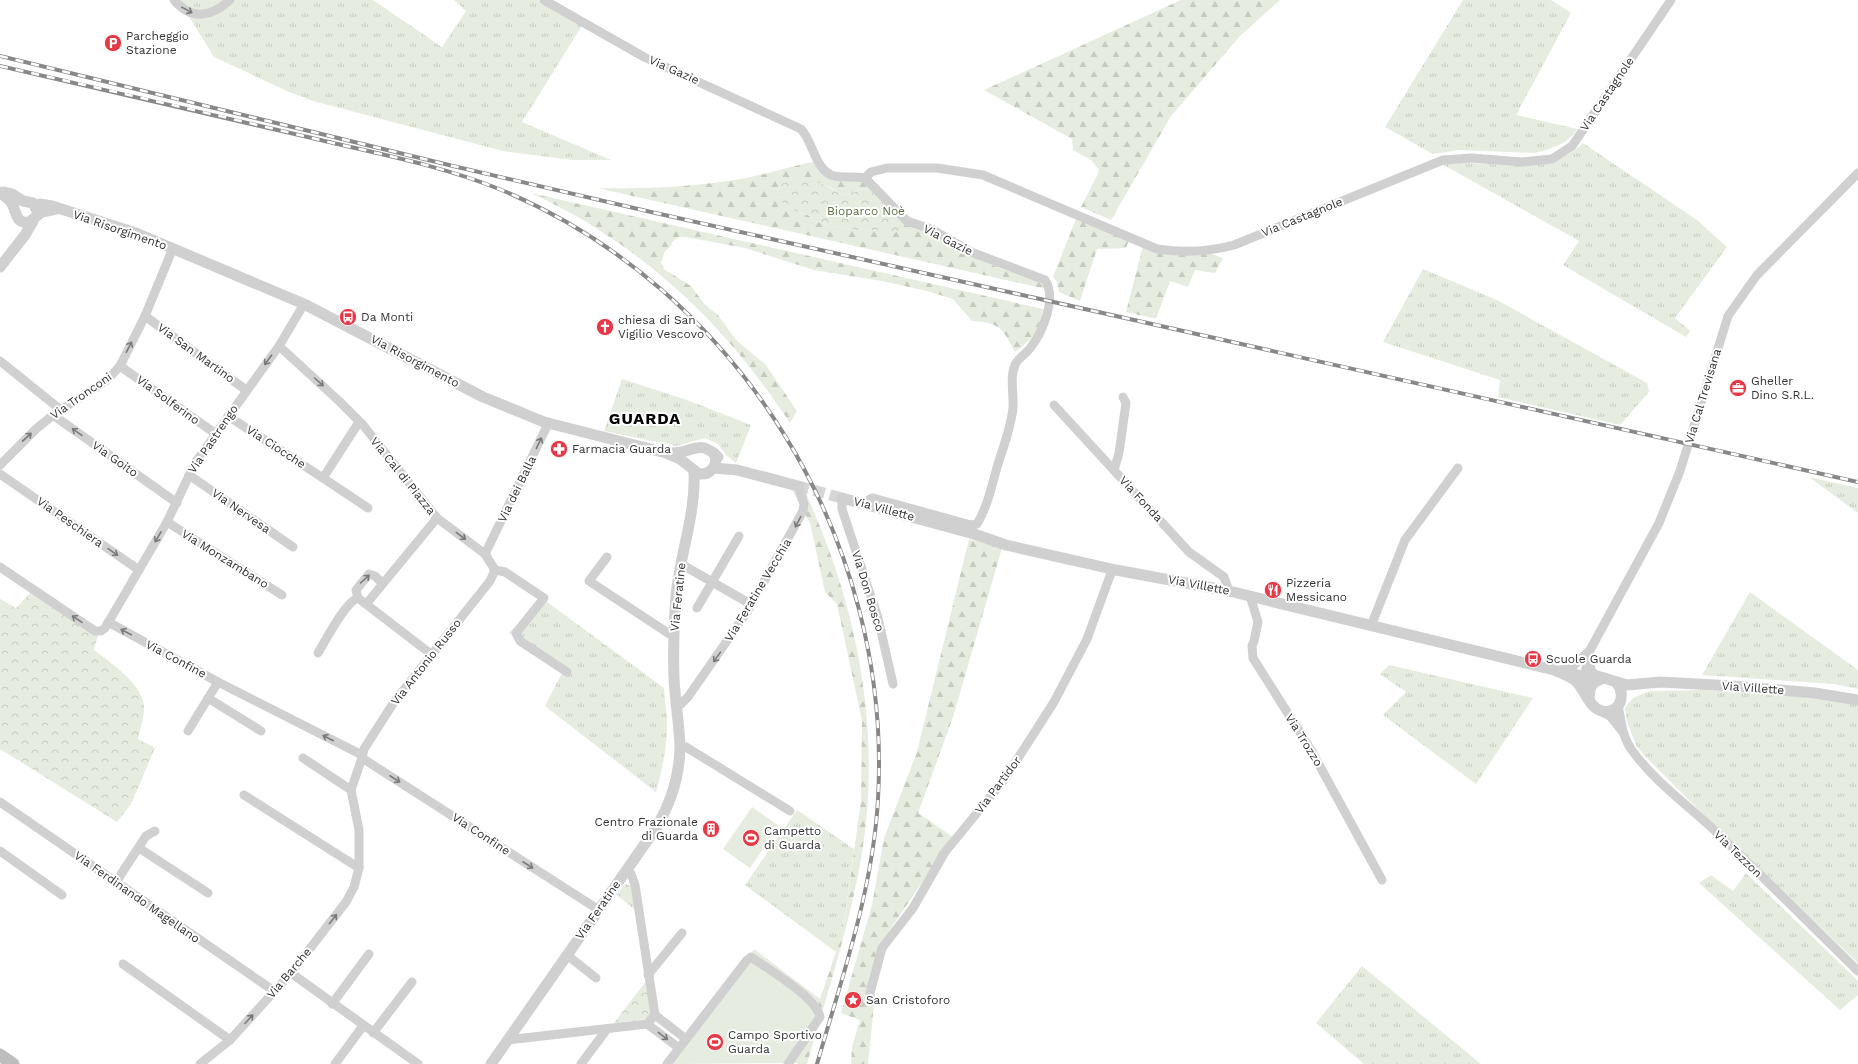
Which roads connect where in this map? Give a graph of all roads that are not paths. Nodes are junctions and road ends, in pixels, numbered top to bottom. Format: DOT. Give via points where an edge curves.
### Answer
graph roads {
  1 [pos="174,0"];
  2 [pos="230,0"];
  3 [pos="544,0"];
  4 [pos="1671,0"];
  5 [pos="1858,173"];
  6 [pos="865,178"];
  7 [pos="0,192"];
  8 [pos="24,201"];
  9 [pos="35,214"];
  10 [pos="17,215"];
  11 [pos="173,248"];
  12 [pos="14,249"];
  13 [pos="0,267"];
  14 [pos="304,304"];
  15 [pos="145,316"];
  16 [pos="279,346"];
  17 [pos="0,361"];
  18 [pos="120,366"];
  19 [pos="246,390"];
  20 [pos="1123,398"];
  21 [pos="1054,405"];
  22 [pos="61,410"];
  23 [pos="53,415"];
  24 [pos="228,416"];
  25 [pos="359,422"];
  26 [pos="548,424"];
  27 [pos="216,434"];
  28 [pos="695,449"];
  29 [pos="666,453"];
  30 [pos="714,453"];
  31 [pos="0,465"];
  32 [pos="1458,468"];
  33 [pos="692,470"];
  34 [pos="711,470"];
  35 [pos="737,470"];
  36 [pos="1114,470"];
  37 [pos="0,474"];
  38 [pos="188,475"];
  39 [pos="323,478"];
  40 [pos="798,486"];
  41 [pos="695,496"];
  42 [pos="842,498"];
  43 [pos="177,503"];
  44 [pos="869,505"];
  45 [pos="368,508"];
  46 [pos="437,518"];
  47 [pos="167,522"];
  48 [pos="739,536"];
  49 [pos="293,547"];
  50 [pos="485,554"];
  51 [pos="607,557"];
  52 [pos="681,564"];
  53 [pos="0,567"];
  54 [pos="139,570"];
  55 [pos="495,570"];
  56 [pos="1116,570"];
  57 [pos="712,582"];
  58 [pos="382,583"];
  59 [pos="1229,591"];
  60 [pos="282,595"];
  61 [pos="1250,596"];
  62 [pos="358,598"];
  63 [pos="747,602"];
  64 [pos="367,603"];
  65 [pos="697,608"];
  66 [pos="108,622"];
  67 [pos="1371,626"];
  68 [pos="674,637"];
  69 [pos="1590,650"];
  70 [pos="318,653"];
  71 [pos="432,654"];
  72 [pos="1555,670"];
  73 [pos="567,672"];
  74 [pos="1612,680"];
  75 [pos="218,682"];
  76 [pos="893,684"];
  77 [pos="1593,684"];
  78 [pos="1648,685"];
  79 [pos="208,698"];
  80 [pos="1589,699"];
  81 [pos="1858,700"];
  82 [pos="1620,702"];
  83 [pos="676,705"];
  84 [pos="1600,710"];
  85 [pos="188,731"];
  86 [pos="262,731"];
  87 [pos="1623,733"];
  88 [pos="680,746"];
  89 [pos="362,757"];
  90 [pos="303,758"];
  91 [pos="351,790"];
  92 [pos="244,795"];
  93 [pos="0,802"];
  94 [pos="790,811"];
  95 [pos="155,830"];
  96 [pos="139,848"];
  97 [pos="0,852"];
  98 [pos="359,868"];
  99 [pos="627,870"];
  100 [pos="1382,880"];
  101 [pos="116,882"];
  102 [pos="208,893"];
  103 [pos="62,895"];
  104 [pos="599,910"];
  105 [pos="682,934"];
  106 [pos="368,954"];
  107 [pos="567,955"];
  108 [pos="123,964"];
  109 [pos="1858,971"];
  110 [pos="291,973"];
  111 [pos="648,975"];
  112 [pos="596,978"];
  113 [pos="412,982"];
  114 [pos="274,991"];
  115 [pos="870,993"];
  116 [pos="332,1004"];
  117 [pos="655,1015"];
  118 [pos="647,1024"];
  119 [pos="363,1026"];
  120 [pos="607,1029"];
  121 [pos="373,1033"];
  122 [pos="686,1038"];
  123 [pos="230,1040"];
  124 [pos="507,1040"];
  125 [pos="679,1048"];
  126 [pos="0,1055"];
  127 [pos="13,1064"];
  128 [pos="200,1064"];
  129 [pos="335,1064"];
  130 [pos="418,1064"];
  131 [pos="491,1064"];
  132 [pos="581,1064"];
  133 [pos="667,1064"];
  134 [pos="788,1064"];
  1 -- 2 [label="street, one-way" via="189,11 203,16"];
  3 -- 6 [label="street, Via Gazie" via="644,57 801,129 807,134 824,170 832,175"];
  4 -- 6 [label="street, Via Castagnole" via="1572,146 1552,159 1522,162 1471,158 1443,160 1217,249 1157,249 983,175 937,168 886,168 871,172"];
  5 -- 69 [label="street, Via Cal Trevisana" via="1757,275 1728,316 1680,470 1659,523"];
  6 -- 44 [label="street, Via Gazie" via="907,222 931,230 971,252 1045,280 1051,293 1040,334 1016,363 1012,380 1013,407 1010,424 986,506 977,524 971,525 873,498 870,499"];
  7 -- 8 [label="street" via="9,193"];
  7 -- 10 [label="street" via="10,200"];
  8 -- 9 [label="street" via="30,202"];
  8 -- 10 [label="street" via="18,205"];
  9 -- 10 [label="street, Via Risorgimento" via="26,223"];
  9 -- 11 [label="street, Via Risorgimento" via="59,209 136,233"];
  9 -- 12 [label="street" via="25,235"];
  10 -- 12 [label="street" via="18,234"];
  11 -- 14 [label="street, Via Risorgimento"];
  11 -- 15 [label="street, Via Tronconi"];
  12 -- 13 [label="street"];
  14 -- 16 [label="street, Via Pastrengo"];
  14 -- 26 [label="street, Via Risorgimento" via="483,397"];
  18 -- 15 [label="street, Via Tronconi, one-way"];
  15 -- 19 [label="street, Via San Martino"];
  16 -- 19 [label="street, Via Pastrengo, one-way"];
  16 -- 25 [label="street, Via Cal di Piazza, one-way"];
  17 -- 22 [label="street"];
  18 -- 22 [label="street, Via Tronconi" via="106,380"];
  18 -- 27 [label="street, Via Solferino"];
  19 -- 24 [label="street, Via Pastrengo"];
  20 -- 36 [label="street" via="1126,403"];
  21 -- 36 [label="street, Via Fonda"];
  22 -- 23 [label="street, Via Tronconi"];
  31 -- 23 [label="street, Via Tronconi, one-way" via="20,443"];
  43 -- 23 [label="street, Via Goito, one-way"];
  24 -- 27 [label="street, Via Pastrengo"];
  24 -- 39 [label="street, Via Ciocche"];
  25 -- 39 [label="street"];
  25 -- 46 [label="street, Via Cal di Piazza"];
  26 -- 29 [label="street, Via Risorgimento"];
  50 -- 26 [label="street, Via dei Balla, one-way"];
  27 -- 38 [label="street, Via Pastrengo"];
  28 -- 29 [label="street, Via Risorgimento" via="682,453"];
  28 -- 30 [label="street, Via Risorgimento" via="706,448"];
  28 -- 33 [label="street" via="689,458"];
  29 -- 33 [label="street, Via Risorgimento" via="680,459"];
  30 -- 34 [label="street" via="716,461"];
  30 -- 35 [label="street, Via Risorgimento"];
  32 -- 67 [label="street" via="1405,540"];
  33 -- 34 [label="street, Via Risorgimento" via="702,475"];
  33 -- 41 [label="street, Via Feratine"];
  34 -- 35 [label="street, Via Risorgimento"];
  34 -- 41 [label="street, Via Feratine"];
  35 -- 40 [label="street, Via Risorgimento"];
  36 -- 59 [label="street, Via Fonda" via="1189,552 1224,577"];
  37 -- 54 [label="street, Via Peschiera, one-way"];
  38 -- 43 [label="street, Via Pastrengo"];
  38 -- 49 [label="street, Via Nervesa"];
  39 -- 45 [label="street, Via Ciocche"];
  40 -- 83 [label="street, Via Feratine Vecchia, one-way" via="803,497 803,511 759,592 697,685 684,702"];
  41 -- 52 [label="street, Via Feratine"];
  42 -- 44 [label="street, Via Villette"];
  42 -- 76 [label="street, Via Don Bosco" via="842,509 878,618"];
  43 -- 47 [label="street, Via Pastrengo"];
  44 -- 56 [label="street, Via Villette" via="1006,545"];
  46 -- 50 [label="street, Via Cal di Piazza, one-way"];
  46 -- 58 [label="street"];
  47 -- 54 [label="street, Via Pastrengo, one-way"];
  47 -- 60 [label="street, Via Monzambano"];
  48 -- 57 [label="street"];
  50 -- 55 [label="street, Via Cal di Piazza"];
  51 -- 68 [label="street" via="589,581"];
  52 -- 57 [label="street"];
  52 -- 68 [label="street, Via Feratine"];
  66 -- 53 [label="street, one-way" via="101,631 95,631"];
  54 -- 66 [label="street, Via Pastrengo"];
  55 -- 71 [label="street, Via Antonio Russo" via="490,581"];
  55 -- 73 [label="street" via="504,572 544,598 516,634 520,641"];
  56 -- 59 [label="street, Via Villette"];
  56 -- 115 [label="street, Via Partidor" via="1111,573 1087,639 1054,702 1004,780 945,852 913,908 882,948"];
  57 -- 63 [label="street"];
  57 -- 65 [label="street"];
  62 -- 58 [label="street, one-way" via="356,590 369,574"];
  58 -- 64 [label="street"];
  59 -- 61 [label="street, Via Villette"];
  61 -- 67 [label="street, Via Villette"];
  61 -- 100 [label="street, Via Trozzo" via="1258,622 1252,646 1253,658 1311,750"];
  62 -- 64 [label="street"];
  62 -- 70 [label="street" via="347,608"];
  64 -- 71 [label="street"];
  75 -- 66 [label="street, Via Confine, one-way"];
  67 -- 72 [label="street, Via Villette"];
  68 -- 83 [label="street, Via Feratine"];
  69 -- 72 [label="street, Via Cal Trevisana" via="1571,668"];
  69 -- 74 [label="street" via="1593,673"];
  69 -- 77 [label="street, Via Cal Trevisana" via="1585,673"];
  71 -- 89 [label="street, Via Antonio Russo" via="375,729"];
  72 -- 77 [label="street, Via Villette" via="1571,672"];
  72 -- 80 [label="street, Via Villette" via="1576,681"];
  74 -- 77 [label="street, Via Villette" via="1600,679"];
  74 -- 78 [label="street, Via Villette" via="1626,685"];
  74 -- 82 [label="street" via="1621,690"];
  75 -- 79 [label="street"];
  89 -- 75 [label="street, Via Confine, one-way"];
  77 -- 80 [label="street"];
  78 -- 81 [label="street, Via Villette" via="1661,682 1741,687 1815,693"];
  78 -- 82 [label="street, Via Villette"];
  79 -- 85 [label="street"];
  79 -- 86 [label="street"];
  80 -- 84 [label="street, Via Villette" via="1595,708"];
  82 -- 84 [label="street, Via Villette" via="1610,711"];
  82 -- 87 [label="street, Via Tezzon"];
  83 -- 88 [label="street, Via Feratine"];
  84 -- 87 [label="street, Via Tezzon" via="1610,716"];
  87 -- 109 [label="street, Via Tezzon" via="1630,748 1655,778 1712,828"];
  88 -- 94 [label="street" via="686,747"];
  88 -- 99 [label="street, Via Feratine" via="678,772 667,809"];
  89 -- 91 [label="street"];
  89 -- 104 [label="street, Via Confine, one-way"];
  90 -- 91 [label="street"];
  91 -- 98 [label="street, Via Barche" via="359,830"];
  92 -- 98 [label="street"];
  93 -- 101 [label="street, Via Ferdinando Magellano"];
  95 -- 96 [label="street" via="146,836"];
  96 -- 101 [label="street"];
  96 -- 102 [label="street"];
  97 -- 103 [label="street"];
  110 -- 98 [label="street, Via Barche, one-way" via="346,902 354,887"];
  99 -- 104 [label="street, Via Feratine"];
  99 -- 111 [label="street" via="635,886"];
  101 -- 114 [label="street, Via Ferdinando Magellano"];
  104 -- 107 [label="street, Via Feratine"];
  105 -- 111 [label="street"];
  106 -- 116 [label="street"];
  107 -- 112 [label="street"];
  107 -- 124 [label="street, Via Feratine"];
  108 -- 123 [label="street"];
  110 -- 114 [label="street, Via Barche"];
  110 -- 116 [label="street"];
  111 -- 117 [label="street"];
  113 -- 121 [label="street"];
  123 -- 114 [label="street, Via Barche, one-way"];
  116 -- 119 [label="street"];
  117 -- 118 [label="street"];
  117 -- 122 [label="street"];
  118 -- 120 [label="street"];
  118 -- 125 [label="street, one-way"];
  119 -- 121 [label="street"];
  119 -- 129 [label="street"];
  120 -- 124 [label="street"];
  120 -- 132 [label="street"];
  121 -- 130 [label="street"];
  122 -- 125 [label="street"];
  122 -- 134 [label="street" via="751,957 807,997 819,1012 820,1017 813,1029"];
  123 -- 128 [label="street, Via Barche"];
  124 -- 131 [label="street, Via Feratine"];
  125 -- 133 [label="street"];
  126 -- 127 [label="main road"];
}
